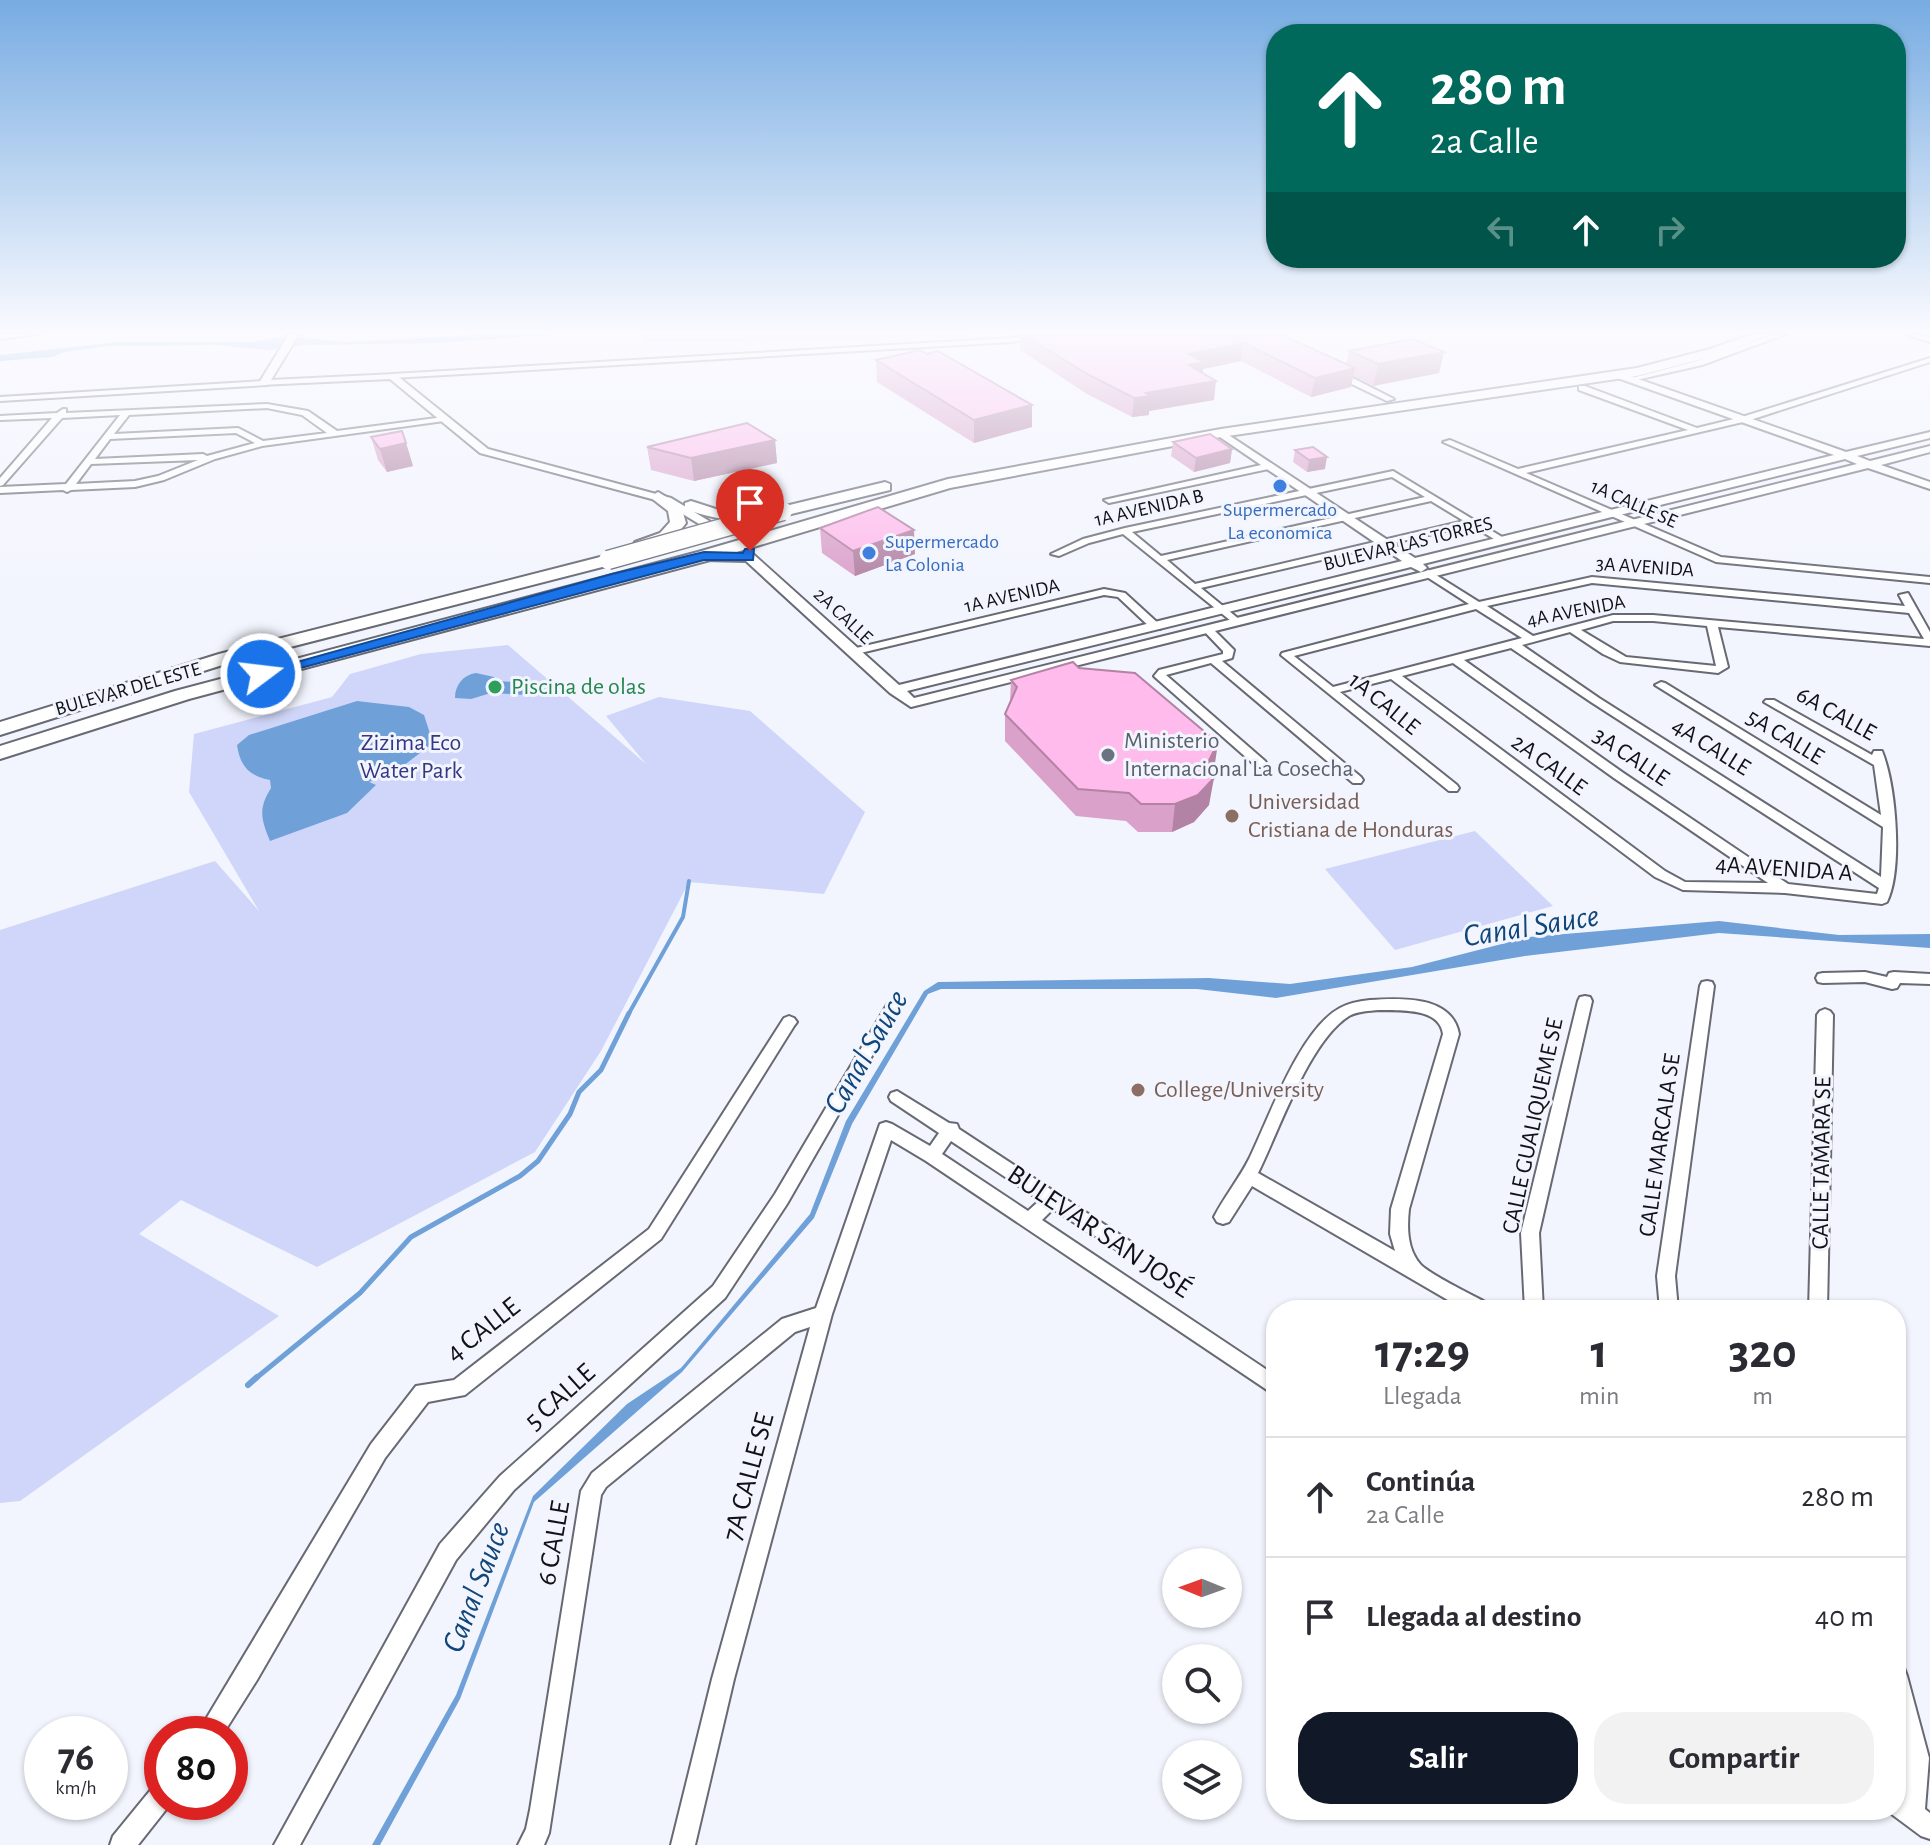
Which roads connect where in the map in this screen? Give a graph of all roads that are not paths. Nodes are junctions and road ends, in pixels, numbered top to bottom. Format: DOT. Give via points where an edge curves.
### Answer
graph roads {
  1 [pos="55,420"];
  2 [pos="121,420"];
  3 [pos="315,420"];
  4 [pos="436,420"];
  5 [pos="445,420"];
  6 [pos="1250,420"];
  7 [pos="1317,420"];
  8 [pos="1672,420"];
  9 [pos="1739,420"];
  10 [pos="1747,420"];
  11 [pos="1696,430"];
  12 [pos="1221,433"];
  13 [pos="335,434"];
  14 [pos="1930,435"];
  15 [pos="107,437"];
  16 [pos="1111,441"];
  17 [pos="1447,442"];
  18 [pos="262,444"];
  19 [pos="483,448"];
  20 [pos="1930,449"];
  21 [pos="1846,456"];
  22 [pos="212,457"];
  23 [pos="87,462"];
  24 [pos="1869,464"];
  25 [pos="1270,466"];
  26 [pos="1517,472"];
  27 [pos="0,483"];
  28 [pos="1930,486"];
  29 [pos="67,489"];
  30 [pos="0,490"];
  31 [pos="925,491"];
  32 [pos="1308,492"];
  33 [pos="658,497"];
  34 [pos="1432,498"];
  35 [pos="1109,500"];
  36 [pos="691,506"];
  37 [pos="1613,514"];
  38 [pos="1346,517"];
  39 [pos="1471,522"];
  40 [pos="1633,523"];
  41 [pos="718,530"];
  42 [pos="1125,531"];
  43 [pos="669,534"];
  44 [pos="762,538"];
  45 [pos="1502,540"];
  46 [pos="1382,542"];
  47 [pos="706,551"];
  48 [pos="1056,554"];
  49 [pos="749,557"];
  50 [pos="1160,559"];
  51 [pos="1414,564"];
  52 [pos="610,569"];
  53 [pos="1428,573"];
  54 [pos="1930,580"];
  55 [pos="1194,587"];
  56 [pos="1904,595"];
  57 [pos="1478,605"];
  58 [pos="1913,610"];
  59 [pos="1223,611"];
  60 [pos="1236,622"];
  61 [pos="1712,624"];
  62 [pos="1156,627"];
  63 [pos="1571,628"];
  64 [pos="1207,629"];
  65 [pos="1529,638"];
  66 [pos="1930,642"];
  67 [pos="1512,643"];
  68 [pos="859,650"];
  69 [pos="1286,655"];
  70 [pos="1454,658"];
  71 [pos="1214,660"];
  72 [pos="218,662"];
  73 [pos="1392,674"];
  74 [pos="1661,685"];
  75 [pos="895,690"];
  76 [pos="1331,691"];
  77 [pos="1770,702"];
  78 [pos="911,703"];
  79 [pos="0,729"];
  80 [pos="0,753"];
  81 [pos="1261,764"];
  82 [pos="1357,780"];
  83 [pos="1453,788"];
  84 [pos="1887,824"];
  85 [pos="1683,886"];
  86 [pos="1785,888"];
  87 [pos="1884,893"];
  88 [pos="1823,978"];
  89 [pos="1930,979"];
  90 [pos="1707,986"];
  91 [pos="1585,1001"];
  92 [pos="893,1007"];
  93 [pos="1825,1015"];
  94 [pos="789,1022"];
  95 [pos="897,1097"];
  96 [pos="886,1129"];
  97 [pos="951,1129"];
  98 [pos="932,1156"];
  99 [pos="1249,1176"];
  100 [pos="1053,1198"];
  101 [pos="1223,1217"];
  102 [pos="1030,1221"];
  103 [pos="1125,1247"];
  104 [pos="1415,1271"];
  105 [pos="1465,1300"];
  106 [pos="1533,1300"];
  107 [pos="1668,1300"];
  108 [pos="1818,1300"];
  109 [pos="823,1314"];
  110 [pos="1266,1380"];
  111 [pos="1906,1715"];
  112 [pos="221,1716"];
  113 [pos="1913,1815"];
  114 [pos="144,1818"];
  115 [pos="122,1845"];
  116 [pos="286,1845"];
  117 [pos="530,1845"];
  118 [pos="683,1845"];
  1 -- 27 [label="street"];
  2 -- 15 [label="street"];
  3 -- 13 [label="street"];
  4 -- 13 [label="street"];
  5 -- 19 [label="street"];
  6 -- 16 [label="highway, BULEVAR DEL ESTE"];
  7 -- 12 [label="highway"];
  8 -- 11 [label="street"];
  9 -- 11 [label="street"];
  10 -- 21 [label="street"];
  11 -- 26 [label="street"];
  12 -- 25 [label="street"];
  12 -- 31 [label="highway"];
  13 -- 18 [label="street"];
  14 -- 21 [label="street, BULEVAR LAS TORRES"];
  15 -- 18 [label="street" via="238,430"];
  15 -- 23 [label="street"];
  16 -- 36 [label="highway" via="904,479 745,516"];
  16 -- 52 [label="highway, BULEVAR DEL ESTE, bridge" via="783,511"];
  17 -- 26 [label="street, 1A CALLE SE"];
  18 -- 22 [label="street"];
  19 -- 33 [label="street" via="517,462"];
  19 -- 36 [label="street" via="674,496"];
  20 -- 24 [label="street, BULEVAR LAS TORRES"];
  21 -- 24 [label="street"];
  21 -- 37 [label="street, BULEVAR LAS TORRES"];
  22 -- 23 [label="street"];
  22 -- 29 [label="street" via="150,482"];
  23 -- 29 [label="street"];
  24 -- 28 [label="street"];
  24 -- 40 [label="street, BULEVAR LAS TORRES"];
  25 -- 32 [label="street"];
  25 -- 35 [label="street"];
  26 -- 37 [label="street, 1A CALLE SE"];
  29 -- 30 [label="street"];
  31 -- 41 [label="highway" via="767,533"];
  31 -- 44 [label="highway"];
  32 -- 34 [label="street, 1A AVENIDA B" via="1393,474"];
  32 -- 38 [label="street"];
  32 -- 42 [label="street, 1A AVENIDA B"];
  33 -- 41 [label="street"];
  33 -- 43 [label="highway" via="678,514"];
  34 -- 38 [label="street"];
  34 -- 39 [label="street"];
  36 -- 41 [label="street"];
  37 -- 40 [label="street, 1A CALLE SE"];
  37 -- 45 [label="street, BULEVAR LAS TORRES"];
  38 -- 46 [label="street"];
  38 -- 50 [label="street"];
  39 -- 45 [label="street"];
  39 -- 46 [label="street"];
  40 -- 53 [label="street, BULEVAR LAS TORRES"];
  40 -- 54 [label="street, 1A CALLE SE" via="1719,560"];
  41 -- 47 [label="highway"];
  42 -- 48 [label="street, 1A AVENIDA B"];
  42 -- 50 [label="street"];
  43 -- 47 [label="highway" via="700,534 709,540"];
  43 -- 72 [label="highway"];
  44 -- 47 [label="highway"];
  44 -- 49 [label="street"];
  45 -- 51 [label="street, BULEVAR LAS TORRES"];
  46 -- 51 [label="street"];
  46 -- 55 [label="street"];
  47 -- 49 [label="street"];
  47 -- 52 [label="highway"];
  49 -- 68 [label="street, 2A CALLE"];
  50 -- 55 [label="street"];
  51 -- 53 [label="street"];
  51 -- 59 [label="street, BULEVAR LAS TORRES"];
  52 -- 72 [label="highway, BULEVAR DEL ESTE"];
  52 -- 80 [label="highway, BULEVAR DEL ESTE"];
  53 -- 57 [label="street"];
  53 -- 60 [label="street, BULEVAR LAS TORRES"];
  55 -- 59 [label="street"];
  56 -- 58 [label="street"];
  57 -- 58 [label="street, 3A AVENIDA" via="1592,580"];
  57 -- 65 [label="street"];
  57 -- 69 [label="street, 3A AVENIDA"];
  58 -- 66 [label="street"];
  59 -- 60 [label="street"];
  59 -- 62 [label="street, BULEVAR LAS TORRES"];
  60 -- 64 [label="street, BULEVAR LAS TORRES"];
  61 -- 63 [label="street, 4A AVENIDA" via="1630,617"];
  61 -- 63 [label="street" via="1722,662 1718,670 1624,660"];
  61 -- 66 [label="street, 4A AVENIDA"];
  62 -- 68 [label="street, 1A AVENIDA" via="1121,595 1104,592"];
  62 -- 75 [label="street, BULEVAR LAS TORRES"];
  63 -- 65 [label="street, 4A AVENIDA"];
  64 -- 71 [label="street" via="1231,653"];
  64 -- 78 [label="street, BULEVAR LAS TORRES"];
  65 -- 67 [label="street, 4A AVENIDA"];
  67 -- 70 [label="street, 4A AVENIDA"];
  67 -- 87 [label="street, 4A CALLE"];
  68 -- 75 [label="street, 2A CALLE"];
  69 -- 76 [label="street, 1A CALLE"];
  70 -- 73 [label="street, 4A AVENIDA"];
  70 -- 86 [label="street, 3A CALLE"];
  71 -- 81 [label="street" via="1160,676"];
  71 -- 82 [label="street"];
  72 -- 79 [label="highway, BULEVAR DEL ESTE"];
  73 -- 76 [label="street, 4A AVENIDA"];
  73 -- 85 [label="street, 2A CALLE"];
  74 -- 84 [label="street, 5A CALLE"];
  75 -- 78 [label="street, 2A CALLE"];
  76 -- 83 [label="street, 1A CALLE"];
  77 -- 84 [label="street, 6A CALLE" via="1879,759"];
  84 -- 87 [label="street"];
  85 -- 86 [label="street, 4A AVENIDA A"];
  86 -- 87 [label="street, 4A AVENIDA A"];
  88 -- 89 [label="street" via="1865,977 1892,984 1894,977"];
  90 -- 107 [label="street, CALLE MARCALA SE" via="1666,1276"];
  91 -- 106 [label="street, CALLE GUALIQUEME SE" via="1530,1233"];
  92 -- 116 [label="street, 5 CALLE" via="781,1199 719,1292 507,1483 448,1552"];
  93 -- 108 [label="street, CALLE TAMARA SE"];
  94 -- 112 [label="street, 4 CALLE" via="655,1234 458,1389 423,1393 378,1451"];
  95 -- 97 [label="street, BULEVAR SAN JOSÉ"];
  96 -- 98 [label="street, BULEVAR SAN JOSÉ"];
  96 -- 109 [label="street, 7A CALLE SE"];
  97 -- 98 [label="street"];
  97 -- 100 [label="street, BULEVAR SAN JOSÉ"];
  98 -- 102 [label="street, BULEVAR SAN JOSÉ"];
  99 -- 101 [label="street"];
  99 -- 104 [label="street"];
  99 -- 104 [label="street" via="1308,1055 1341,1013 1371,1006 1418,1007 1444,1016 1451,1034 1397,1229"];
  100 -- 102 [label="street"];
  100 -- 103 [label="street, BULEVAR SAN JOSÉ"];
  102 -- 110 [label="street, BULEVAR SAN JOSÉ"];
  104 -- 105 [label="street"];
  109 -- 117 [label="street, 6 CALLE" via="789,1325 591,1491 542,1810"];
  109 -- 118 [label="street, 7A CALLE SE"];
  111 -- 113 [label="street" via="1917,1758"];
  114 -- 115 [label="street"];
}
